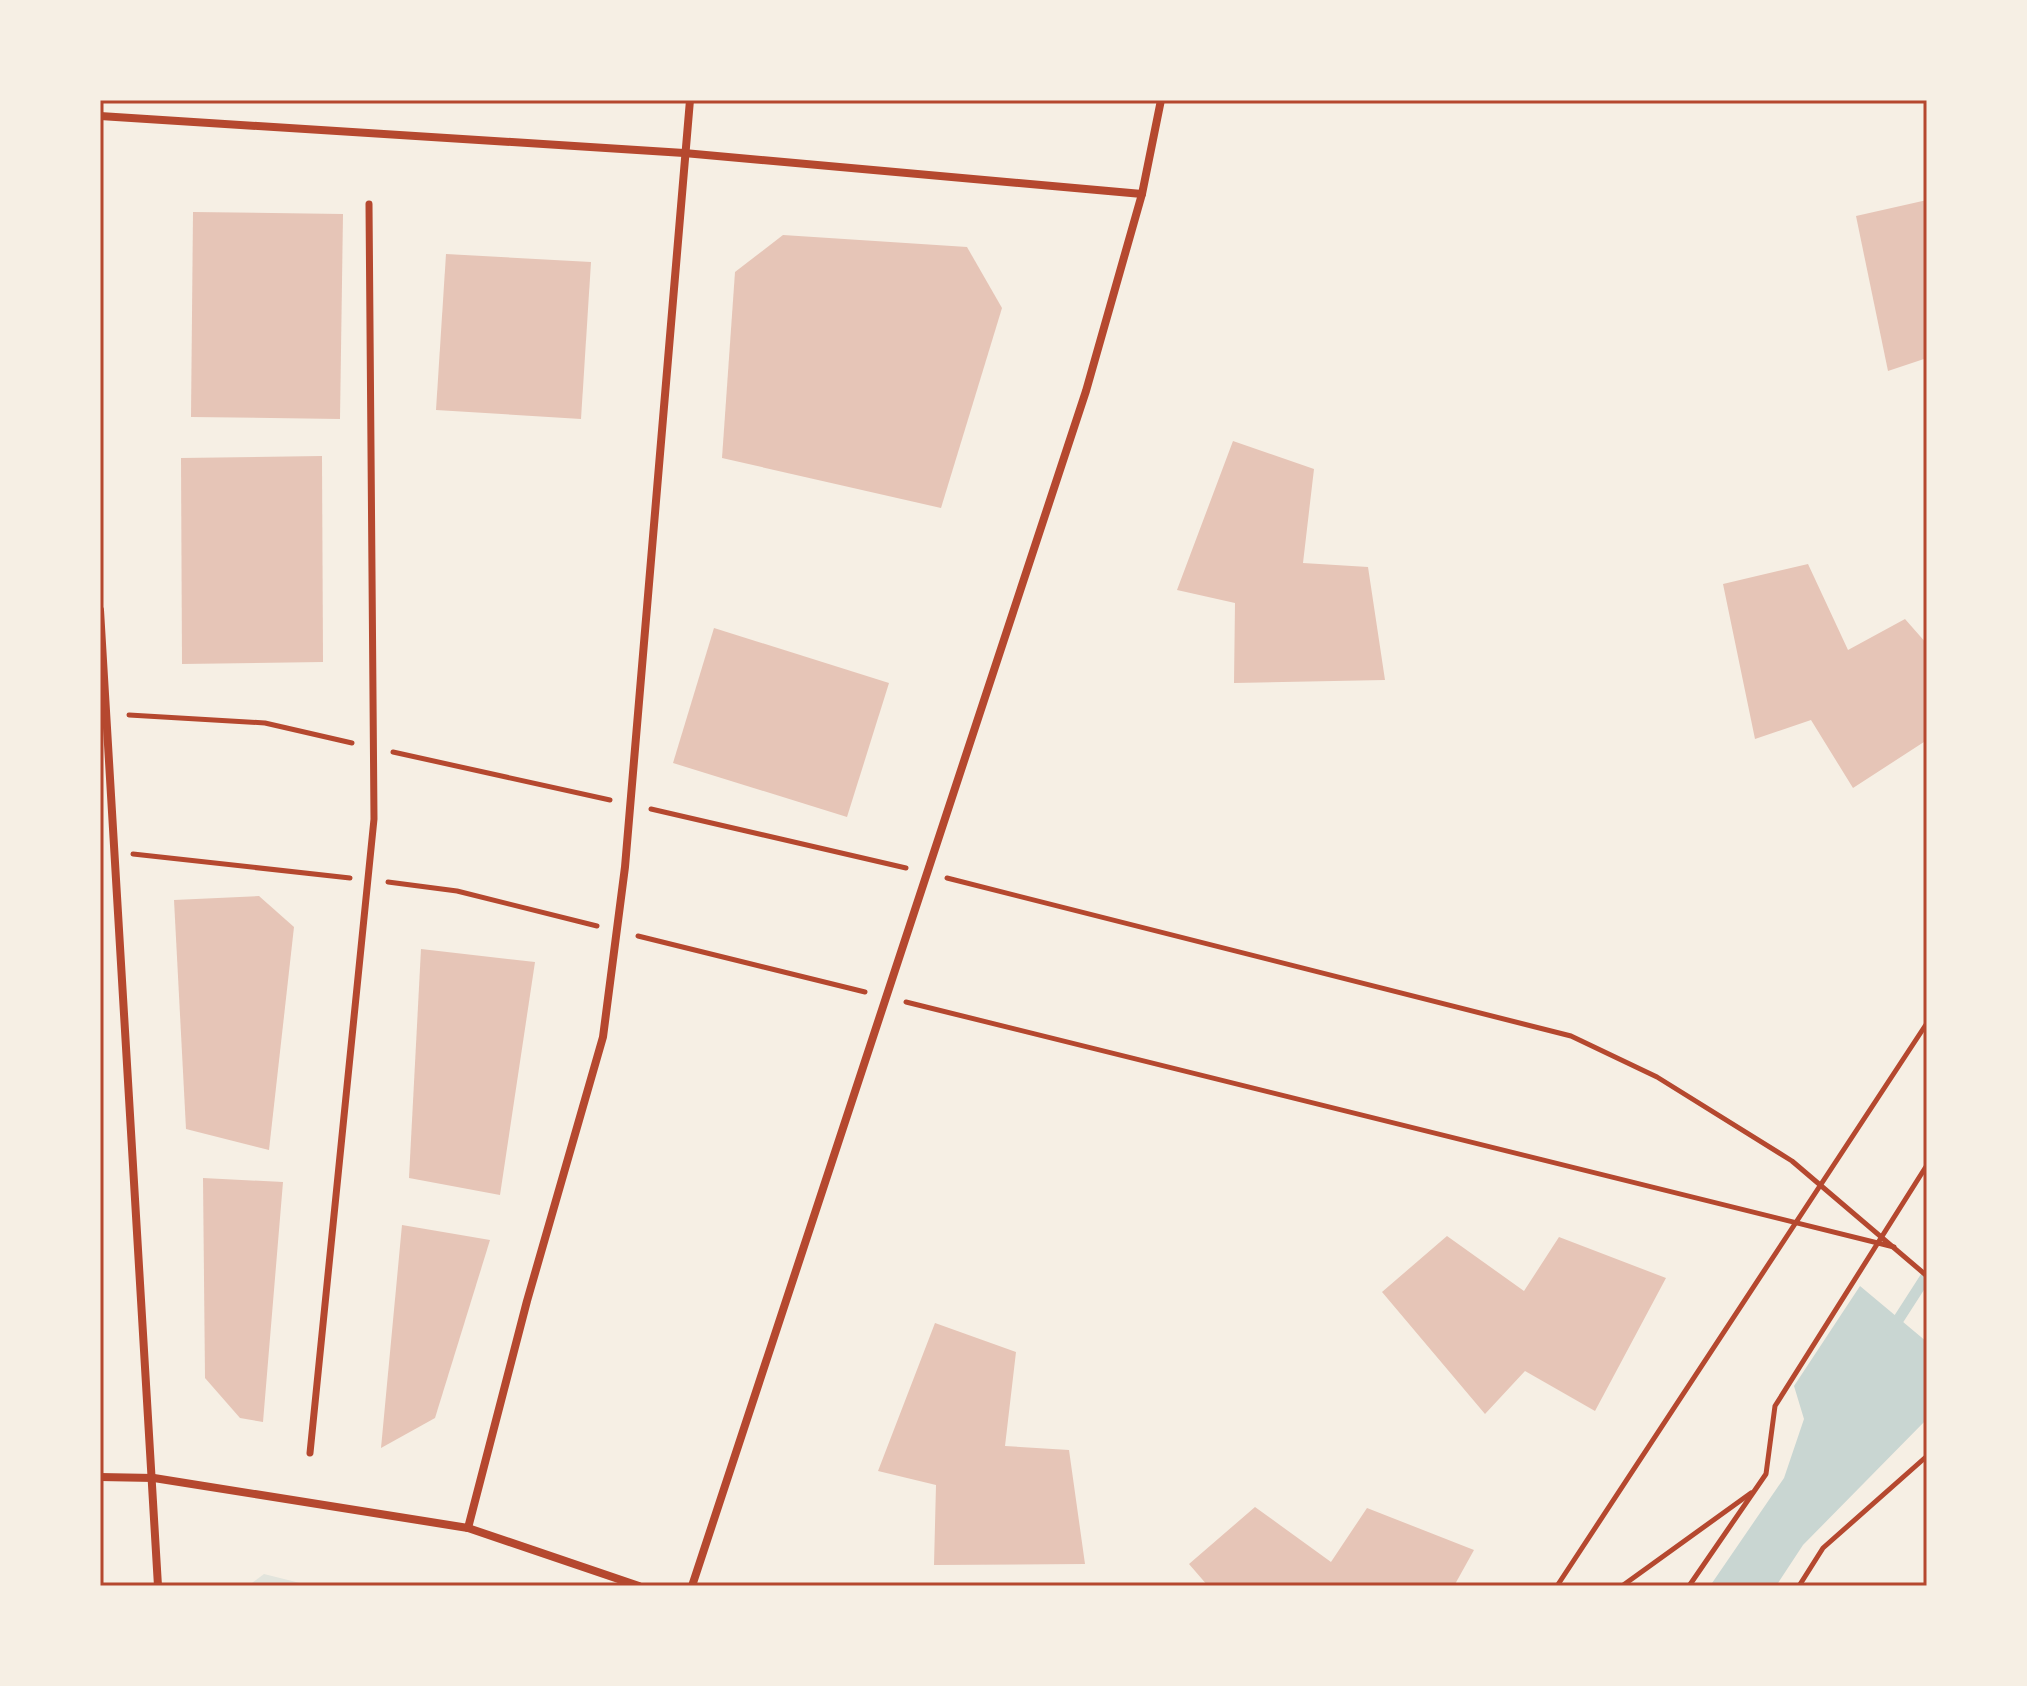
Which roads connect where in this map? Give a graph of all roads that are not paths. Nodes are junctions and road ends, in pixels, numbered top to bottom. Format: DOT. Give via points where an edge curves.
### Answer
graph roads {
  1 [pos="690,100"];
  2 [pos="1161,100"];
  3 [pos="100,116"];
  4 [pos="684,153"];
  5 [pos="1142,194"];
  6 [pos="369,204"];
  7 [pos="100,610"];
  8 [pos="310,1453"];
  9 [pos="100,1477"];
  10 [pos="154,1478"];
  11 [pos="468,1528"];
  12 [pos="158,1586"];
  13 [pos="639,1586"];
  14 [pos="692,1586"];
  1 -- 4 [label="street"];
  2 -- 5 [label="street"];
  3 -- 4 [label="street"];
  4 -- 5 [label="street"];
  4 -- 11 [label="street" via="625,867 603,1037"];
  5 -- 14 [label="street" via="1086,391"];
  6 -- 8 [label="street" via="374,819"];
  7 -- 10 [label="street"];
  9 -- 10 [label="street"];
  10 -- 11 [label="street"];
  10 -- 12 [label="street"];
  11 -- 13 [label="street"];
}
